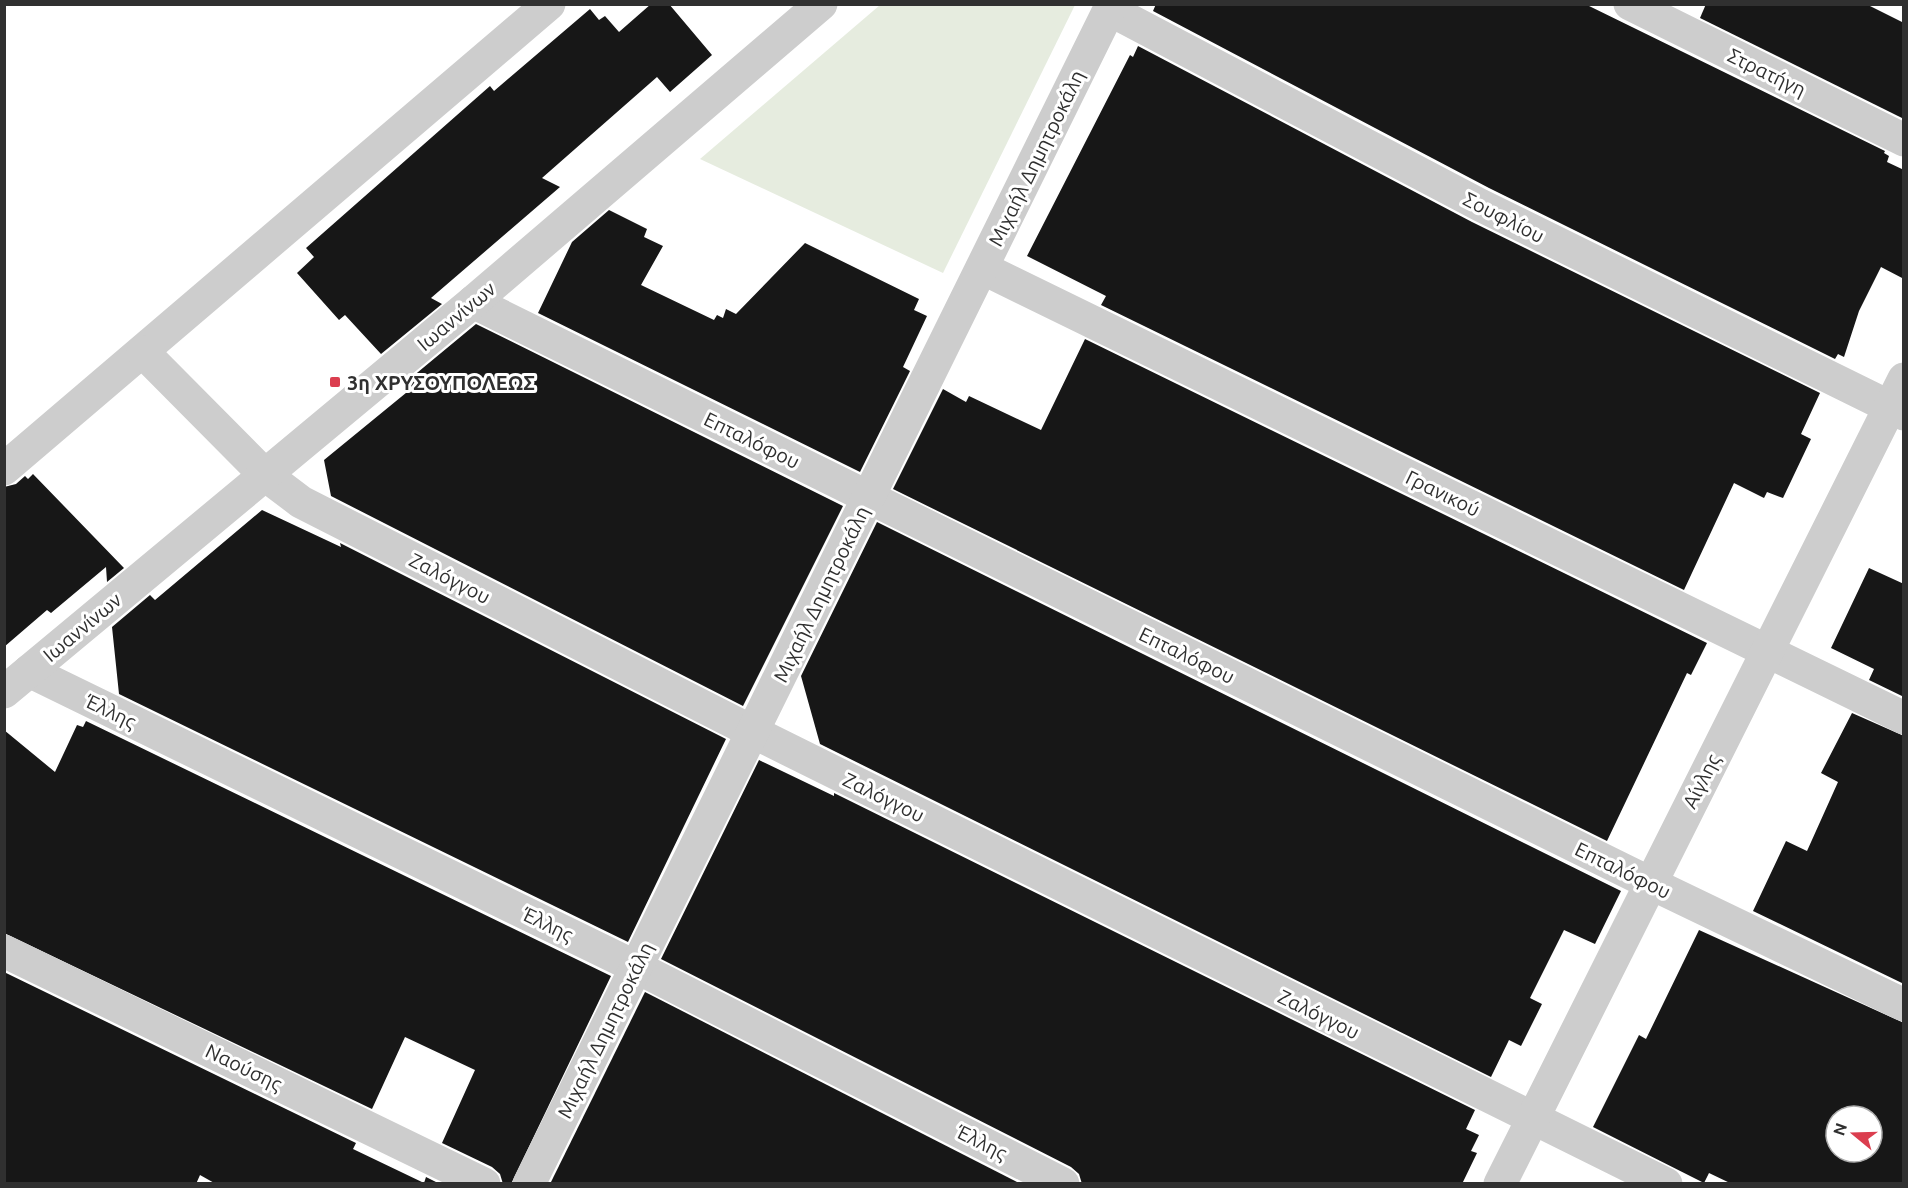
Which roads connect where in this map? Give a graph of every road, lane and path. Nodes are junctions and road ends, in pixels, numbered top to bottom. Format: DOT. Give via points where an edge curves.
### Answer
graph roads {
  1 [pos="549,4"];
  2 [pos="821,4"];
  3 [pos="1630,4"];
  4 [pos="1111,7"];
  5 [pos="1904,140"];
  6 [pos="982,268"];
  7 [pos="473,302"];
  8 [pos="143,352"];
  9 [pos="1904,379"];
  10 [pos="1896,411"];
  11 [pos="4,469"];
  12 [pos="264,474"];
  13 [pos="868,498"];
  14 [pos="1766,651"];
  15 [pos="29,671"];
  16 [pos="4,692"];
  17 [pos="1904,718"];
  18 [pos="753,732"];
  19 [pos="1650,883"];
  20 [pos="4,951"];
  21 [pos="636,967"];
  22 [pos="1904,1005"];
  23 [pos="1532,1119"];
  24 [pos="484,1184"];
  25 [pos="529,1184"];
  26 [pos="1063,1184"];
  27 [pos="1500,1184"];
  28 [pos="1666,1184"];
  1 -- 8 [label="street"];
  2 -- 7 [label="street, Ιωαννίνων"];
  3 -- 5 [label="street, Στρατήγη"];
  4 -- 6 [label="street, Μιχαήλ Δημητροκάλη"];
  4 -- 10 [label="street, Σουφλίου" via="1480,206"];
  6 -- 13 [label="street, Μιχαήλ Δημητροκάλη"];
  6 -- 14 [label="street, Γρανικού"];
  7 -- 12 [label="street, Ιωαννίνων"];
  7 -- 13 [label="street, Επταλόφου"];
  8 -- 11 [label="street"];
  8 -- 12 [label="street, Ζαλόγγου"];
  9 -- 10 [label="street, Αίγλης"];
  10 -- 14 [label="street, Αίγλης"];
  12 -- 15 [label="street, Ιωαννίνων"];
  12 -- 18 [label="street, Ζαλόγγου" via="301,502"];
  13 -- 18 [label="street, Μιχαήλ Δημητροκάλη"];
  13 -- 19 [label="street, Επταλόφου"];
  14 -- 17 [label="street, Γρανικού"];
  14 -- 19 [label="street, Αίγλης"];
  15 -- 16 [label="street, Ιωαννίνων"];
  15 -- 21 [label="street, Έλλης"];
  18 -- 21 [label="street, Μιχαήλ Δημητροκάλη"];
  18 -- 23 [label="street, Ζαλόγγου"];
  19 -- 22 [label="street, Επταλόφου"];
  19 -- 23 [label="street, Αίγλης"];
  20 -- 24 [label="street, Ναούσης"];
  21 -- 25 [label="street, Μιχαήλ Δημητροκάλη"];
  21 -- 26 [label="street, Έλλης"];
  23 -- 27 [label="street, Αίγλης"];
  23 -- 28 [label="street, Ζαλόγγου"];
}
